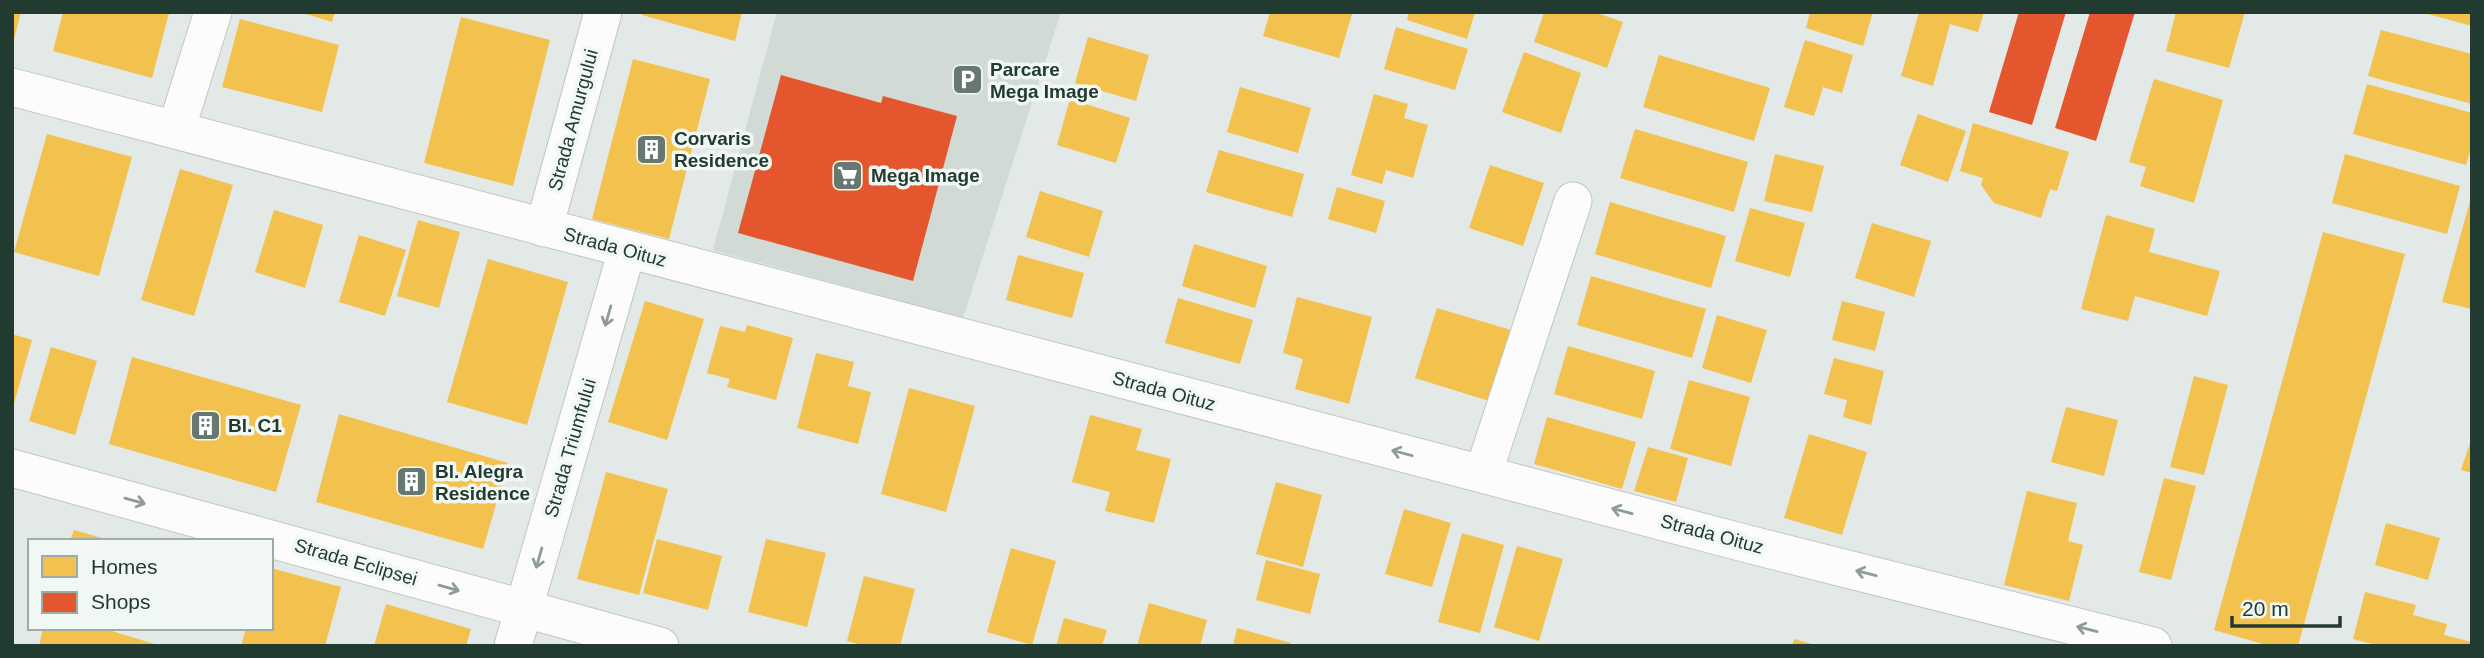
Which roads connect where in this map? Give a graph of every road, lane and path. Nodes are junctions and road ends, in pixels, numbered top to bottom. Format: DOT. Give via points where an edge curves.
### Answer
graph roads {
  1 [pos="213,12"];
  2 [pos="603,12"];
  3 [pos="12,87"];
  4 [pos="176,130"];
  5 [pos="1573,201"];
  6 [pos="544,228"];
  7 [pos="627,250"];
  8 [pos="12,468"];
  9 [pos="1483,474"];
  10 [pos="270,539"];
  11 [pos="273,540"];
  12 [pos="524,609"];
  13 [pos="2150,645"];
  14 [pos="513,646"];
  15 [pos="660,646"];
  1 -- 4 [label="street"];
  2 -- 6 [label="street, Strada Amurgului"];
  3 -- 4 [label="street, Strada Oituz"];
  4 -- 6 [label="street, Strada Oituz"];
  5 -- 9 [label="street"];
  6 -- 7 [label="street, Strada Oituz"];
  9 -- 7 [label="street, Strada Oituz, one-way"];
  7 -- 12 [label="street, Strada Triumfului, one-way"];
  8 -- 10 [label="street, Strada Eclipsei, one-way"];
  13 -- 9 [label="street, Strada Oituz, one-way"];
  11 -- 12 [label="street, Strada Eclipsei, one-way"];
  12 -- 14 [label="street, Strada Triumfului"];
  12 -- 15 [label="street, Strada Eclipsei"];
}
